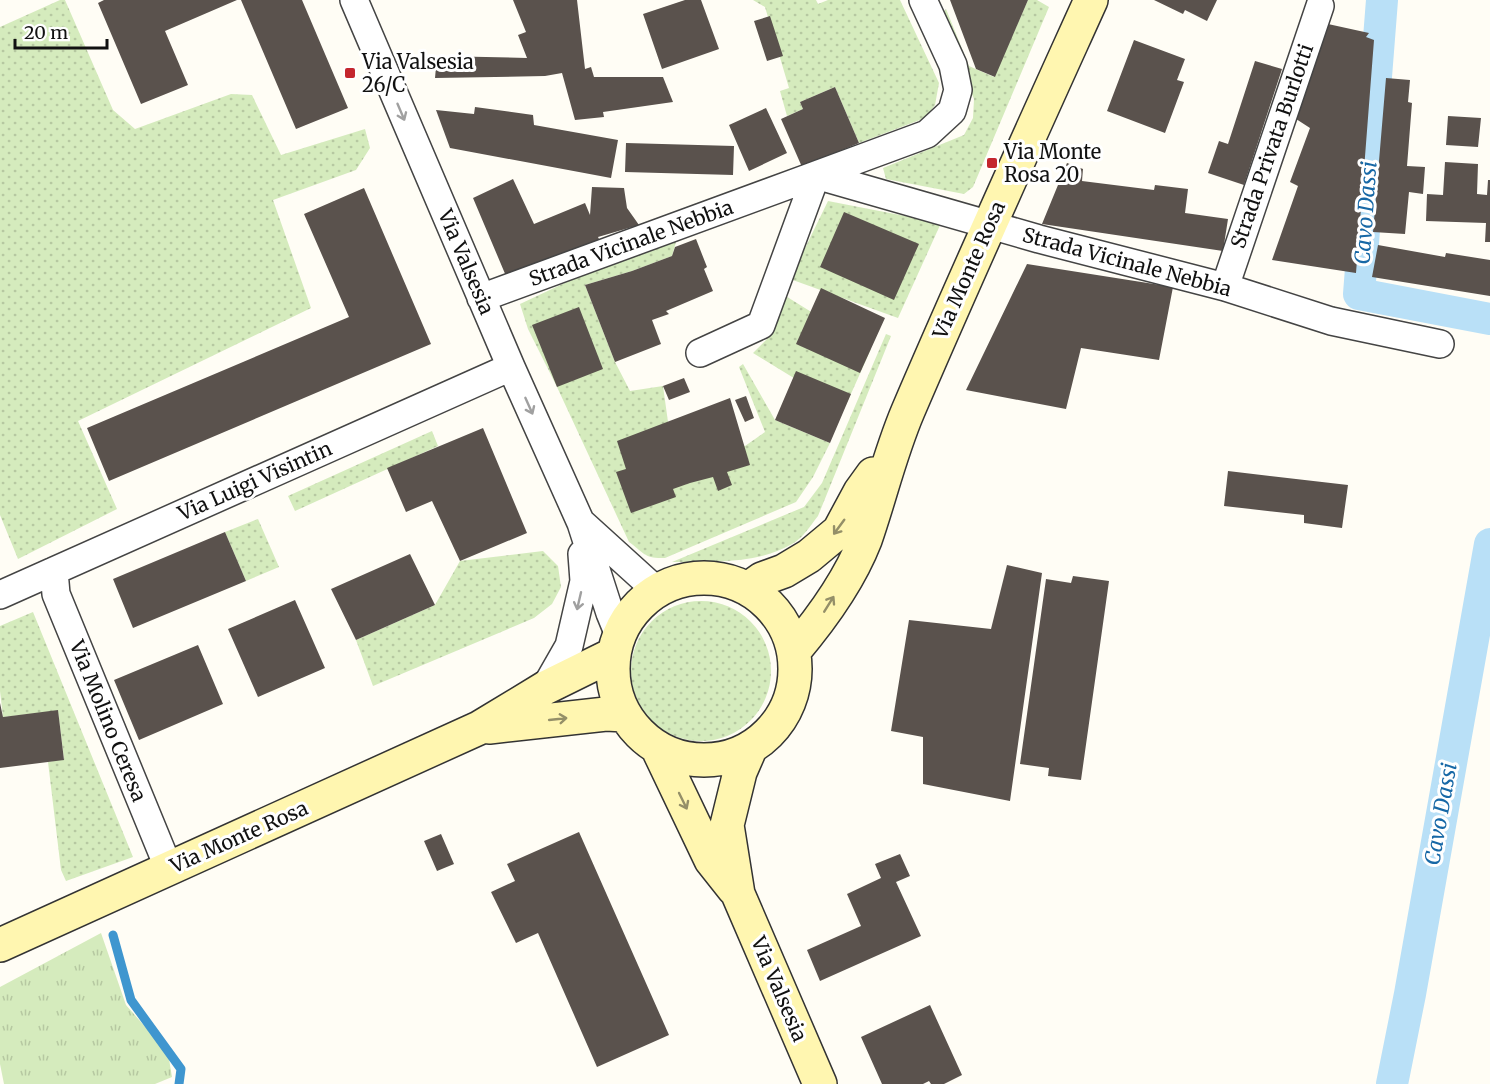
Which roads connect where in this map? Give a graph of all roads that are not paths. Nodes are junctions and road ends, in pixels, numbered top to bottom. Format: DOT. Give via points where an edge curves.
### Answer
graph roads {
  1 [pos="354,0"];
  2 [pos="923,0"];
  3 [pos="1091,0"];
  4 [pos="1320,6"];
  5 [pos="816,175"];
  6 [pos="990,225"];
  7 [pos="1225,286"];
  8 [pos="481,298"];
  9 [pos="1440,344"];
  10 [pos="700,353"];
  11 [pos="511,367"];
  12 [pos="894,444"];
  13 [pos="581,523"];
  14 [pos="54,571"];
  15 [pos="748,589"];
  16 [pos="657,591"];
  17 [pos="0,595"];
  18 [pos="617,644"];
  19 [pos="794,651"];
  20 [pos="545,688"];
  21 [pos="625,715"];
  22 [pos="479,728"];
  23 [pos="658,748"];
  24 [pos="750,749"];
  25 [pos="169,868"];
  26 [pos="738,894"];
  27 [pos="0,945"];
  28 [pos="820,1084"];
  1 -- 8 [label="street, Via Valsesia, one-way"];
  2 -- 5 [label="street, Strada Vicinale Nebbia" via="953,65 958,90 952,111 927,134"];
  3 -- 6 [label="main road, Via Monte Rosa"];
  4 -- 7 [label="street, Strada Privata Burlotti"];
  5 -- 6 [label="street, Strada Vicinale Nebbia"];
  5 -- 8 [label="street, Strada Vicinale Nebbia"];
  5 -- 10 [label="street" via="761,325"];
  6 -- 7 [label="street, Strada Vicinale Nebbia"];
  6 -- 12 [label="main road, Via Monte Rosa"];
  7 -- 9 [label="street, Strada Vicinale Nebbia" via="1331,321"];
  8 -- 11 [label="street, Via Valsesia"];
  11 -- 13 [label="street, Via Valsesia, one-way"];
  11 -- 14 [label="street, Via Luigi Visintin"];
  12 -- 15 [label="main road, Via Monte Rosa, one-way" via="860,492 839,531 809,556"];
  19 -- 12 [label="main road, Via Monte Rosa, one-way" via="848,576 864,542"];
  13 -- 16 [label="street, Via Valsesia"];
  13 -- 18 [label="street, Via Valsesia"];
  13 -- 20 [label="street, Via Valsesia, one-way" via="584,581 568,646"];
  14 -- 17 [label="street, Via Luigi Visintin"];
  14 -- 25 [label="street, Via Molino Ceresa" via="56,594"];
  15 -- 16 [label="main road" via="717,579 691,579"];
  15 -- 19 [label="main road" via="769,604 785,626"];
  16 -- 18 [label="main road" via="627,620"];
  18 -- 20 [label="main road, Via Monte Rosa"];
  18 -- 21 [label="main road" via="614,685"];
  19 -- 24 [label="main road" via="796,668 789,706 779,723"];
  20 -- 22 [label="main road, Via Monte Rosa"];
  22 -- 21 [label="main road, Via Monte Rosa, one-way"];
  21 -- 23 [label="main road" via="645,740"];
  22 -- 25 [label="main road, Via Monte Rosa"];
  23 -- 24 [label="main road" via="674,756 710,761"];
  23 -- 26 [label="main road, Via Valsesia, one-way" via="711,860"];
  24 -- 26 [label="main road, Via Valsesia" via="727,825"];
  25 -- 27 [label="main road, Via Monte Rosa"];
  26 -- 28 [label="main road, Via Valsesia"];
}
